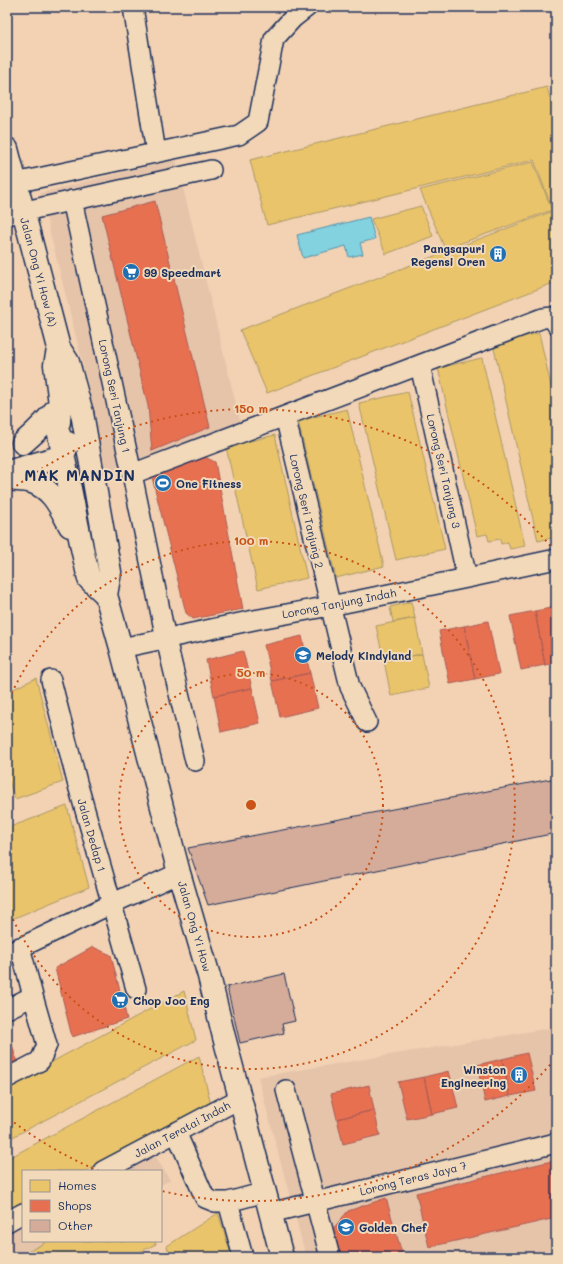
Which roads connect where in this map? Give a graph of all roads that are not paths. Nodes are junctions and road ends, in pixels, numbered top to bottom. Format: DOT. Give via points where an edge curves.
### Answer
graph roads {
  1 [pos="133,7"];
  2 [pos="307,7"];
  3 [pos="7,150"];
  4 [pos="156,153"];
  5 [pos="211,170"];
  6 [pos="15,183"];
  7 [pos="72,200"];
  8 [pos="15,213"];
  9 [pos="555,321"];
  10 [pos="59,348"];
  11 [pos="420,365"];
  12 [pos="60,404"];
  13 [pos="82,413"];
  14 [pos="285,416"];
  15 [pos="64,444"];
  16 [pos="15,446"];
  17 [pos="7,472"];
  18 [pos="132,474"];
  19 [pos="7,479"];
  20 [pos="95,491"];
  21 [pos="82,548"];
  22 [pos="556,559"];
  23 [pos="467,578"];
  24 [pos="106,595"];
  25 [pos="330,606"];
  26 [pos="166,638"];
  27 [pos="121,648"];
  28 [pos="51,680"];
  29 [pos="367,722"];
  30 [pos="195,761"];
  31 [pos="179,873"];
  32 [pos="111,904"];
  33 [pos="14,951"];
  34 [pos="136,989"];
  35 [pos="33,996"];
  36 [pos="7,1010"];
  37 [pos="7,1078"];
  38 [pos="286,1090"];
  39 [pos="241,1098"];
  40 [pos="176,1132"];
  41 [pos="556,1143"];
  42 [pos="105,1170"];
  43 [pos="315,1201"];
  44 [pos="228,1202"];
  45 [pos="268,1202"];
  46 [pos="22,1214"];
  47 [pos="7,1222"];
  48 [pos="243,1257"];
  49 [pos="282,1257"];
  50 [pos="330,1257"];
  1 -- 4 [label="street"];
  2 -- 4 [label="street" via="274,39 258,122 240,135"];
  3 -- 6 [label="main road, Jalan Ong Yi How (A)"];
  4 -- 6 [label="street"];
  5 -- 7 [label="street"];
  6 -- 8 [label="main road, Jalan Ong Yi How (A)"];
  7 -- 8 [label="street"];
  7 -- 18 [label="street, Lorong Seri Tanjung 1"];
  8 -- 10 [label="main road, Jalan Ong Yi How (A)"];
  9 -- 11 [label="street" via="543,318"];
  10 -- 12 [label="main road, Jalan Ong Yi How (A)" via="55,365"];
  10 -- 13 [label="main road, Jalan Ong Yi How (A)" via="68,362"];
  11 -- 14 [label="street"];
  11 -- 23 [label="street, Lorong Seri Tanjung 3"];
  12 -- 15 [label="main road, Jalan Ong Yi How (A)"];
  12 -- 16 [label="main road" via="39,429"];
  13 -- 15 [label="main road" via="73,435"];
  13 -- 20 [label="main road, Jalan Ong Yi How"];
  14 -- 18 [label="street"];
  14 -- 25 [label="street, Lorong Seri Tanjung 2"];
  15 -- 16 [label="main road"];
  15 -- 17 [label="main road"];
  15 -- 20 [label="main road" via="80,458"];
  15 -- 21 [label="main road, Jalan Ong Yi How"];
  18 -- 26 [label="street, Lorong Seri Tanjung 1"];
  19 -- 21 [label="main road" via="32,482 55,498"];
  20 -- 24 [label="main road, Jalan Ong Yi How" via="110,572"];
  21 -- 24 [label="main road, Jalan Ong Yi How" via="89,578"];
  22 -- 23 [label="street, Lorong Tanjung Indah"];
  23 -- 25 [label="street, Lorong Tanjung Indah"];
  24 -- 27 [label="main road, Jalan Ong Yi How"];
  25 -- 26 [label="street, Lorong Tanjung Indah"];
  25 -- 29 [label="street, Lorong Seri Tanjung 2" via="350,687"];
  26 -- 27 [label="street, Lorong Tanjung Indah"];
  26 -- 30 [label="street, Lorong Seri Tanjung 1"];
  27 -- 31 [label="main road, Jalan Ong Yi How"];
  28 -- 32 [label="street, Jalan Dedap 1"];
  31 -- 32 [label="street"];
  31 -- 39 [label="main road, Jalan Ong Yi How"];
  32 -- 33 [label="street"];
  32 -- 34 [label="street, Jalan Dedap 1"];
  33 -- 35 [label="street"];
  35 -- 36 [label="street"];
  35 -- 37 [label="street" via="47,1044 40,1061"];
  38 -- 43 [label="street"];
  39 -- 40 [label="street, Jalan Teratai Indah"];
  39 -- 45 [label="main road, Jalan Ong Yi How"];
  40 -- 42 [label="street, Jalan Teratai Indah"];
  40 -- 44 [label="street" via="205,1198 215,1202"];
  41 -- 43 [label="street, Lorong Teras Jaya 7"];
  43 -- 45 [label="street, Lorong Teras Jaya 7"];
  43 -- 50 [label="street"];
  44 -- 45 [label="street, Lorong Teras Jaya 7"];
  44 -- 48 [label="street"];
  45 -- 49 [label="main road, Jalan Ong Yi How"];
  46 -- 47 [label="street"];
}
